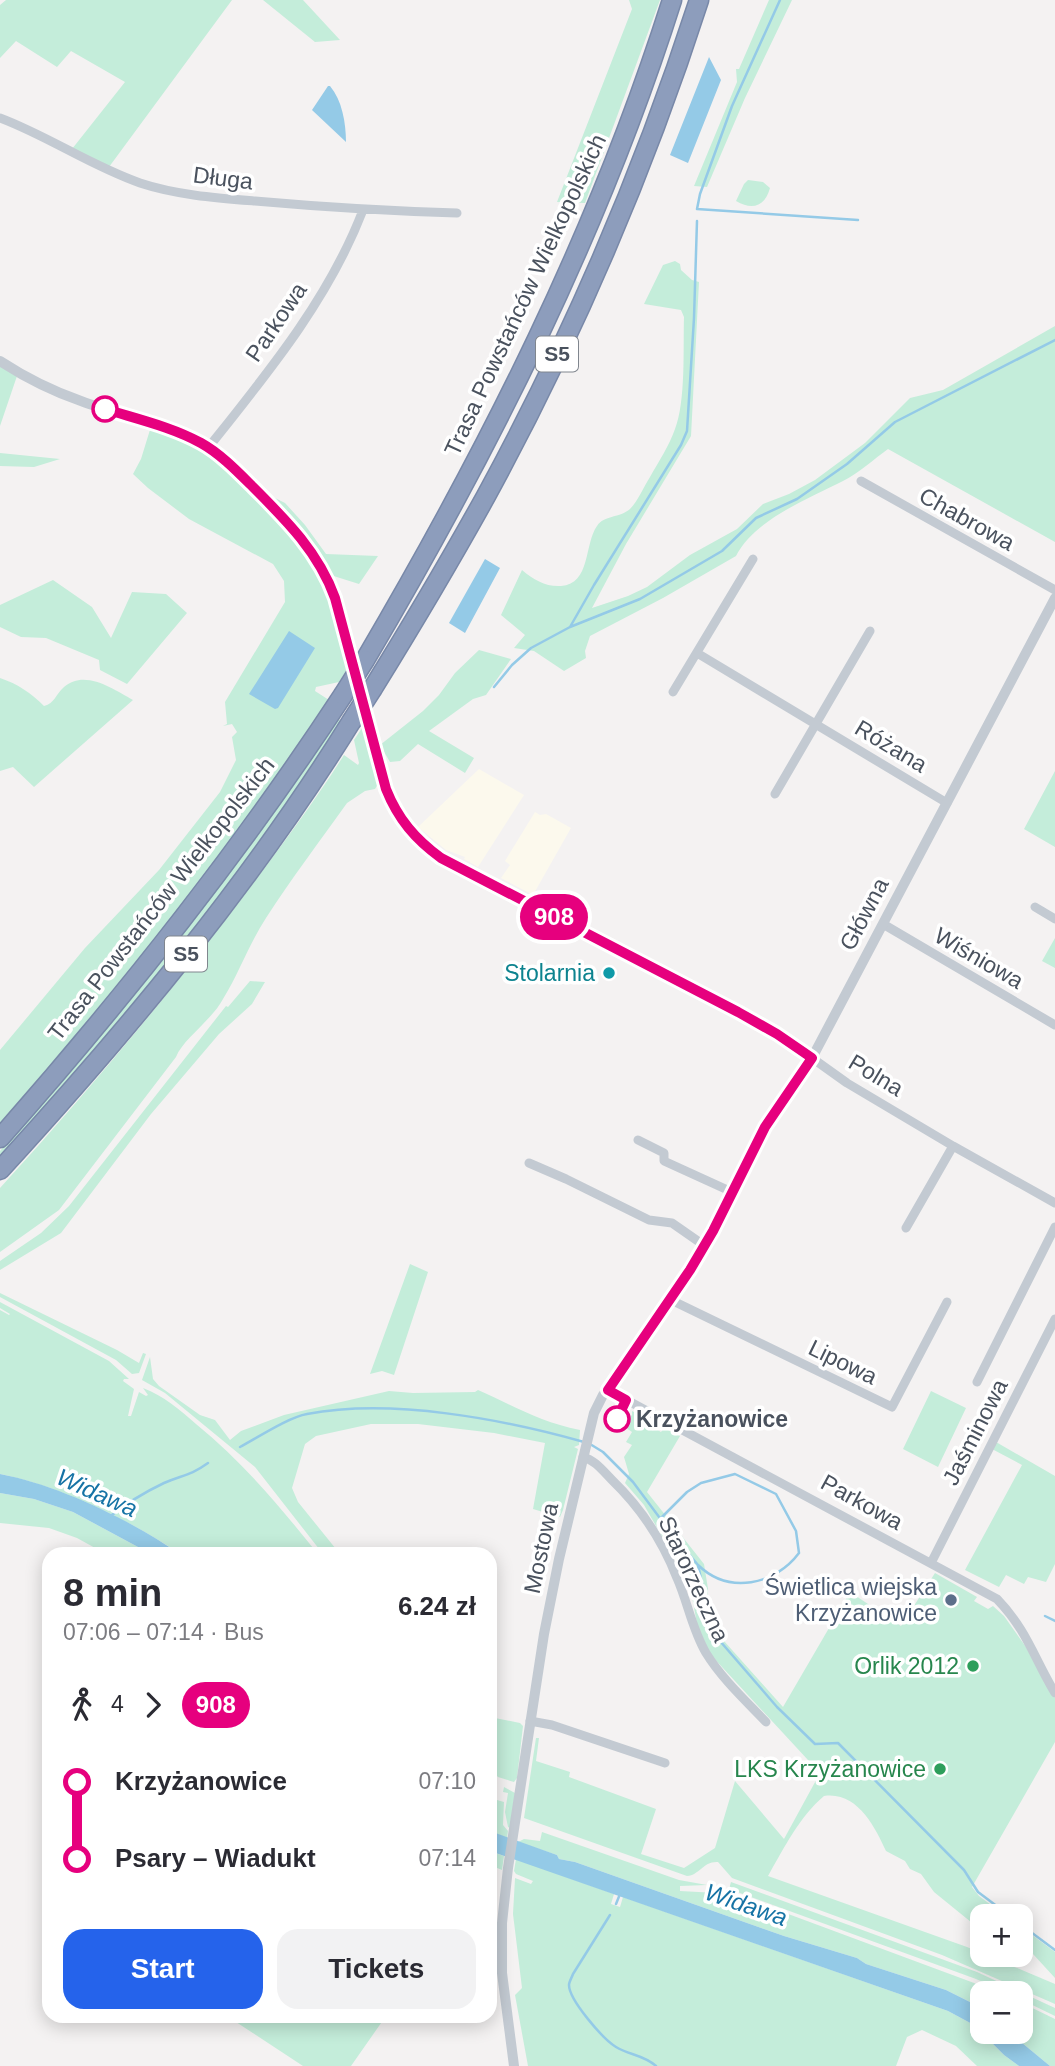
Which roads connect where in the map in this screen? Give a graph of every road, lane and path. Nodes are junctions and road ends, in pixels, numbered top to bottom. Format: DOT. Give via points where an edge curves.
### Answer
graph roads {
  1 [pos="672,0"];
  2 [pos="699,0"];
  3 [pos="0,118"];
  4 [pos="363,211"];
  5 [pos="457,213"];
  6 [pos="0,361"];
  7 [pos="208,448"];
  8 [pos="861,481"];
  9 [pos="753,559"];
  10 [pos="1055,590"];
  11 [pos="1055,598"];
  12 [pos="870,631"];
  13 [pos="697,653"];
  14 [pos="673,692"];
  15 [pos="816,723"];
  16 [pos="775,794"];
  17 [pos="947,803"];
  18 [pos="1035,907"];
  19 [pos="1055,919"];
  20 [pos="883,924"];
  21 [pos="1055,1025"];
  22 [pos="812,1058"];
  23 [pos="0,1138"];
  24 [pos="638,1140"];
  25 [pos="953,1146"];
  26 [pos="529,1163"];
  27 [pos="0,1170"];
  28 [pos="732,1192"];
  29 [pos="1055,1203"];
  30 [pos="1055,1227"];
  31 [pos="906,1228"];
  32 [pos="705,1246"];
  33 [pos="671,1300"];
  34 [pos="947,1302"];
  35 [pos="1055,1320"];
  36 [pos="977,1382"];
  37 [pos="608,1390"];
  38 [pos="584,1453"];
  39 [pos="931,1563"];
  40 [pos="1055,1693"];
  41 [pos="530,1721"];
  42 [pos="766,1722"];
  43 [pos="665,1763"];
  44 [pos="514,2066"];
  1 -- 23 [label="highway, Trasa Powstańców Wielkopolskich / S5, bridge" via="618,154 524,368 469,477 365,660 224,866"];
  2 -- 27 [label="highway, S5, bridge" via="597,268 544,383 441,577 312,785 268,847 191,947"];
  3 -- 4 [label="street, Długa" via="118,174 161,188"];
  4 -- 5 [label="street, Długa"];
  4 -- 7 [label="street, Parkowa" via="350,244 310,311"];
  6 -- 7 [label="street" via="50,390 166,428"];
  7 -- 22 [label="street, Polna" via="280,513 324,570 386,789 416,839 441,858 738,1012"];
  8 -- 10 [label="street, Chabrowa"];
  9 -- 13 [label="street"];
  11 -- 17 [label="street, Główna"];
  12 -- 15 [label="street"];
  13 -- 14 [label="street"];
  13 -- 15 [label="street, Różana"];
  15 -- 16 [label="street"];
  15 -- 17 [label="street, Różana"];
  17 -- 20 [label="street, Główna"];
  18 -- 19 [label="street"];
  20 -- 21 [label="street, Wiśniowa"];
  20 -- 22 [label="street, Główna"];
  22 -- 25 [label="street, Polna"];
  22 -- 28 [label="street, Główna" via="765,1127"];
  24 -- 28 [label="street" via="664,1153 664,1161"];
  25 -- 29 [label="street, Polna"];
  25 -- 31 [label="street"];
  26 -- 32 [label="street" via="649,1220 672,1223"];
  28 -- 32 [label="street, Główna"];
  30 -- 36 [label="street"];
  32 -- 33 [label="street, Główna"];
  33 -- 34 [label="street, Lipowa" via="892,1407"];
  33 -- 37 [label="street, Główna"];
  35 -- 39 [label="street, Jaśminowa"];
  37 -- 38 [label="street, Mostowa" via="594,1413"];
  37 -- 39 [label="street, Parkowa"];
  38 -- 41 [label="street, Mostowa" via="559,1559"];
  38 -- 42 [label="street, Starorzeczna" via="647,1521 677,1578 708,1656"];
  39 -- 40 [label="street, Parkowa" via="997,1599 1014,1616"];
  41 -- 43 [label="street"];
  41 -- 44 [label="street, Mostowa" via="502,1923 502,1973"];
}
